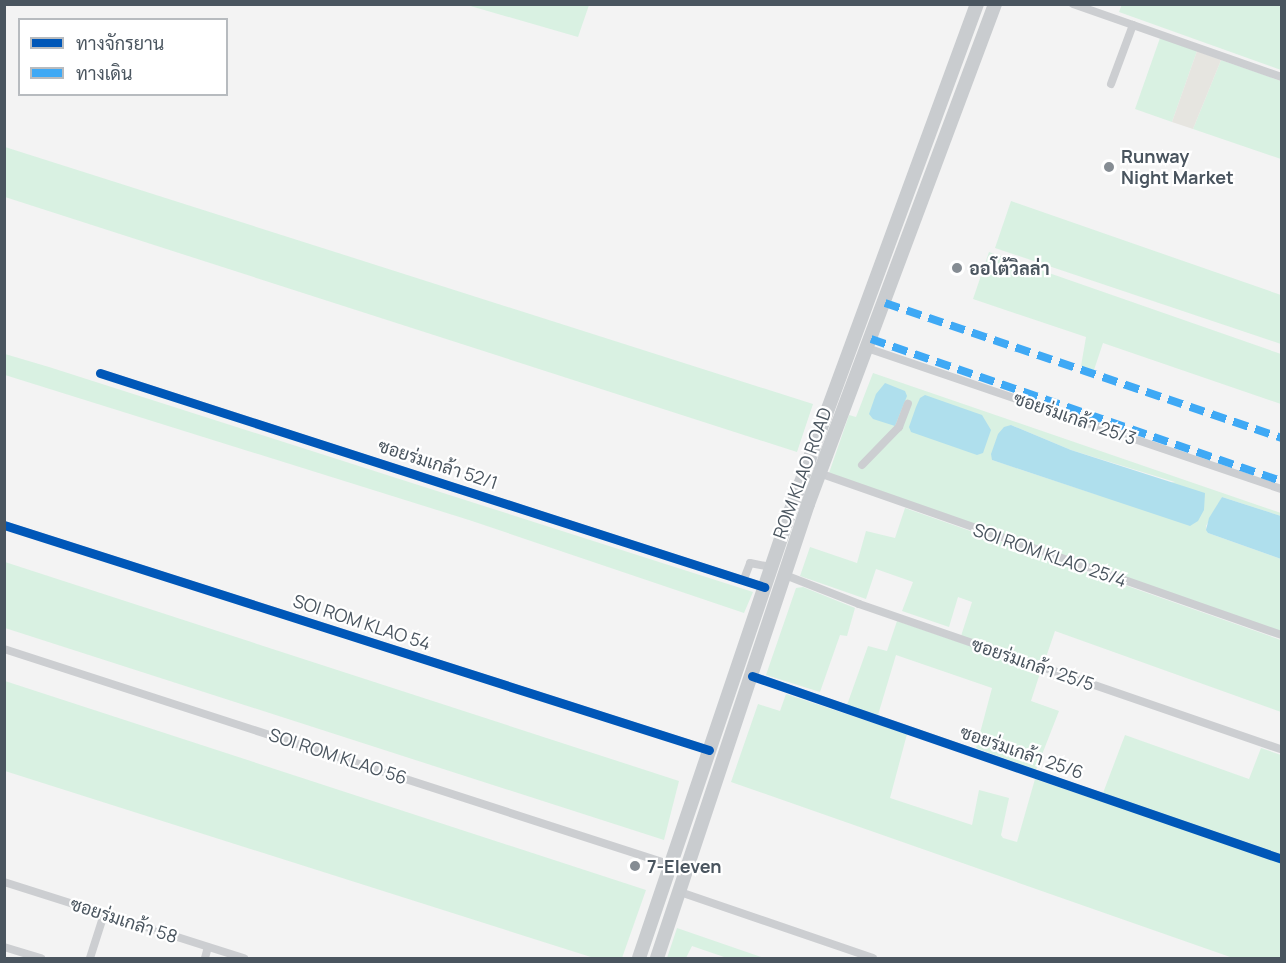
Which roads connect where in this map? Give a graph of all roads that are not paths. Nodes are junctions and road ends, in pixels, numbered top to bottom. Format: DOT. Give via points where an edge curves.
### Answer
graph roads {
  1 [pos="977,4"];
  2 [pos="995,4"];
  3 [pos="1073,4"];
  4 [pos="1133,25"];
  5 [pos="1281,77"];
  6 [pos="1111,84"];
  7 [pos="867,348"];
  8 [pos="100,373"];
  9 [pos="908,404"];
  10 [pos="862,465"];
  11 [pos="819,473"];
  12 [pos="1281,489"];
  13 [pos="4,525"];
  14 [pos="771,567"];
  15 [pos="785,575"];
  16 [pos="744,579"];
  17 [pos="764,587"];
  18 [pos="1281,635"];
  19 [pos="4,649"];
  20 [pos="752,676"];
  21 [pos="709,750"];
  22 [pos="1281,750"];
  23 [pos="1281,859"];
  24 [pos="671,865"];
  25 [pos="4,882"];
  26 [pos="680,892"];
  27 [pos="104,914"];
  28 [pos="4,947"];
  29 [pos="208,947"];
  30 [pos="41,958"];
  31 [pos="90,958"];
  32 [pos="205,958"];
  33 [pos="244,958"];
  34 [pos="639,958"];
  35 [pos="657,958"];
  36 [pos="873,958"];
  1 -- 14 [label="main road, ROM KLAO ROAD"];
  2 -- 7 [label="main road, ROM KLAO ROAD"];
  3 -- 4 [label="street"];
  4 -- 5 [label="street"];
  4 -- 6 [label="street"];
  7 -- 11 [label="main road, ROM KLAO ROAD"];
  7 -- 12 [label="street, ซอยร่มเกล้า 25/3"];
  8 -- 16 [label="street, ซอยร่มเกล้า 52/1"];
  9 -- 10 [label="street" via="899,428"];
  11 -- 15 [label="main road, ROM KLAO ROAD"];
  11 -- 18 [label="street, SOI ROM KLAO 25/4"];
  13 -- 21 [label="street, SOI ROM KLAO 54"];
  14 -- 16 [label="street" via="750,563"];
  14 -- 17 [label="main road, ROM KLAO ROAD"];
  15 -- 20 [label="main road, ROM KLAO ROAD"];
  15 -- 22 [label="street, ซอยร่มเกล้า 25/5"];
  16 -- 17 [label="street, ซอยร่มเกล้า 52/1"];
  17 -- 21 [label="main road, ROM KLAO ROAD"];
  19 -- 24 [label="street, SOI ROM KLAO 56"];
  20 -- 23 [label="street, ซอยร่มเกล้า 25/6"];
  20 -- 26 [label="main road, ROM KLAO ROAD"];
  21 -- 24 [label="main road, ROM KLAO ROAD"];
  24 -- 34 [label="main road, ROM KLAO ROAD"];
  25 -- 27 [label="street, ซอยร่มเกล้า 58"];
  26 -- 35 [label="main road, ROM KLAO ROAD"];
  26 -- 36 [label="street"];
  27 -- 29 [label="street, ซอยร่มเกล้า 58"];
  27 -- 31 [label="street"];
  28 -- 30 [label="street"];
  29 -- 32 [label="street"];
  29 -- 33 [label="street, ซอยร่มเกล้า 58"];
}
